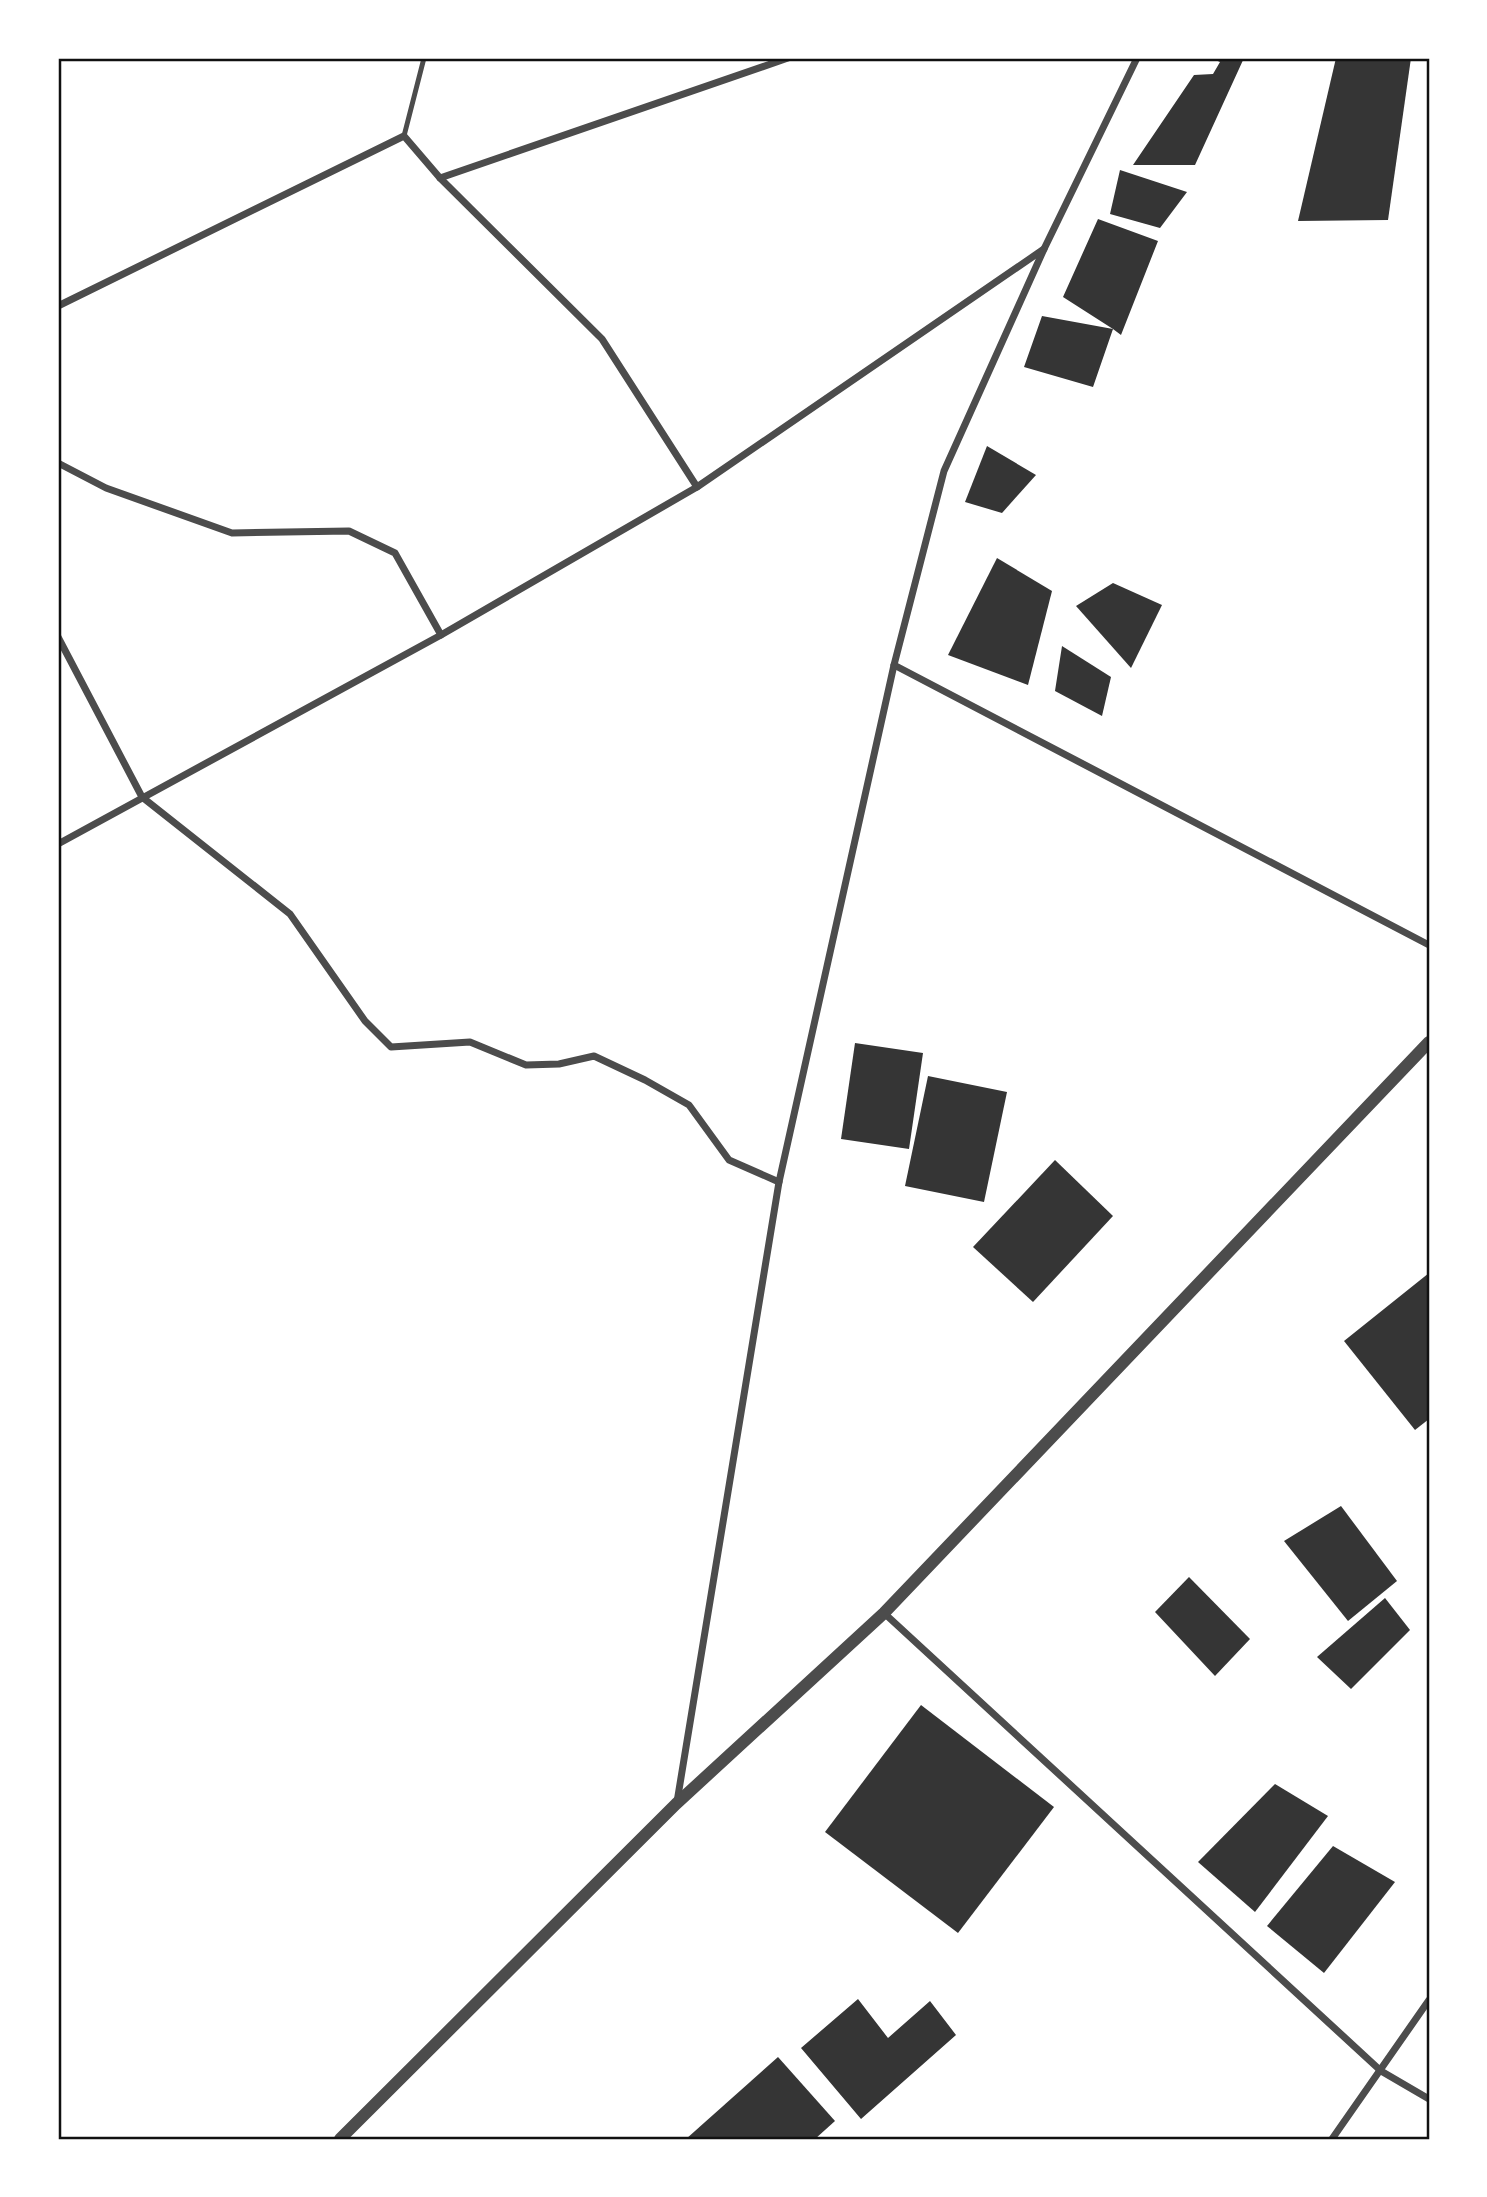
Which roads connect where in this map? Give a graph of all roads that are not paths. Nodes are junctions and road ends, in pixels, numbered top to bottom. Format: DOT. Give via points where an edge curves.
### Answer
graph roads {
  1 [pos="424,58"];
  2 [pos="788,58"];
  3 [pos="1137,58"];
  4 [pos="404,136"];
  5 [pos="440,178"];
  6 [pos="1044,249"];
  7 [pos="58,306"];
  8 [pos="58,463"];
  9 [pos="697,487"];
  10 [pos="441,635"];
  11 [pos="58,637"];
  12 [pos="894,665"];
  13 [pos="142,797"];
  14 [pos="58,844"];
  15 [pos="1429,945"];
  16 [pos="1429,1042"];
  17 [pos="779,1182"];
  18 [pos="884,1613"];
  19 [pos="676,1804"];
  20 [pos="1429,2000"];
  21 [pos="1381,2071"];
  22 [pos="1429,2099"];
  23 [pos="340,2139"];
  24 [pos="1332,2139"];
  1 -- 4 [label="lane"];
  2 -- 5 [label="street"];
  3 -- 6 [label="street"];
  4 -- 5 [label="street"];
  4 -- 7 [label="street"];
  5 -- 9 [label="street" via="602,339"];
  6 -- 9 [label="street"];
  6 -- 12 [label="street" via="944,471"];
  8 -- 10 [label="street" via="106,488 232,533 349,531 395,553"];
  9 -- 10 [label="street"];
  10 -- 13 [label="street"];
  11 -- 13 [label="street"];
  12 -- 15 [label="street"];
  12 -- 17 [label="street"];
  13 -- 14 [label="street"];
  13 -- 17 [label="street" via="289,914 365,1021 391,1046 470,1042 526,1065 594,1056 689,1105 729,1160"];
  16 -- 18 [label="street"];
  17 -- 19 [label="street"];
  18 -- 19 [label="street"];
  18 -- 21 [label="street"];
  19 -- 23 [label="street"];
  20 -- 21 [label="street"];
  21 -- 22 [label="street"];
  21 -- 24 [label="street"];
}
